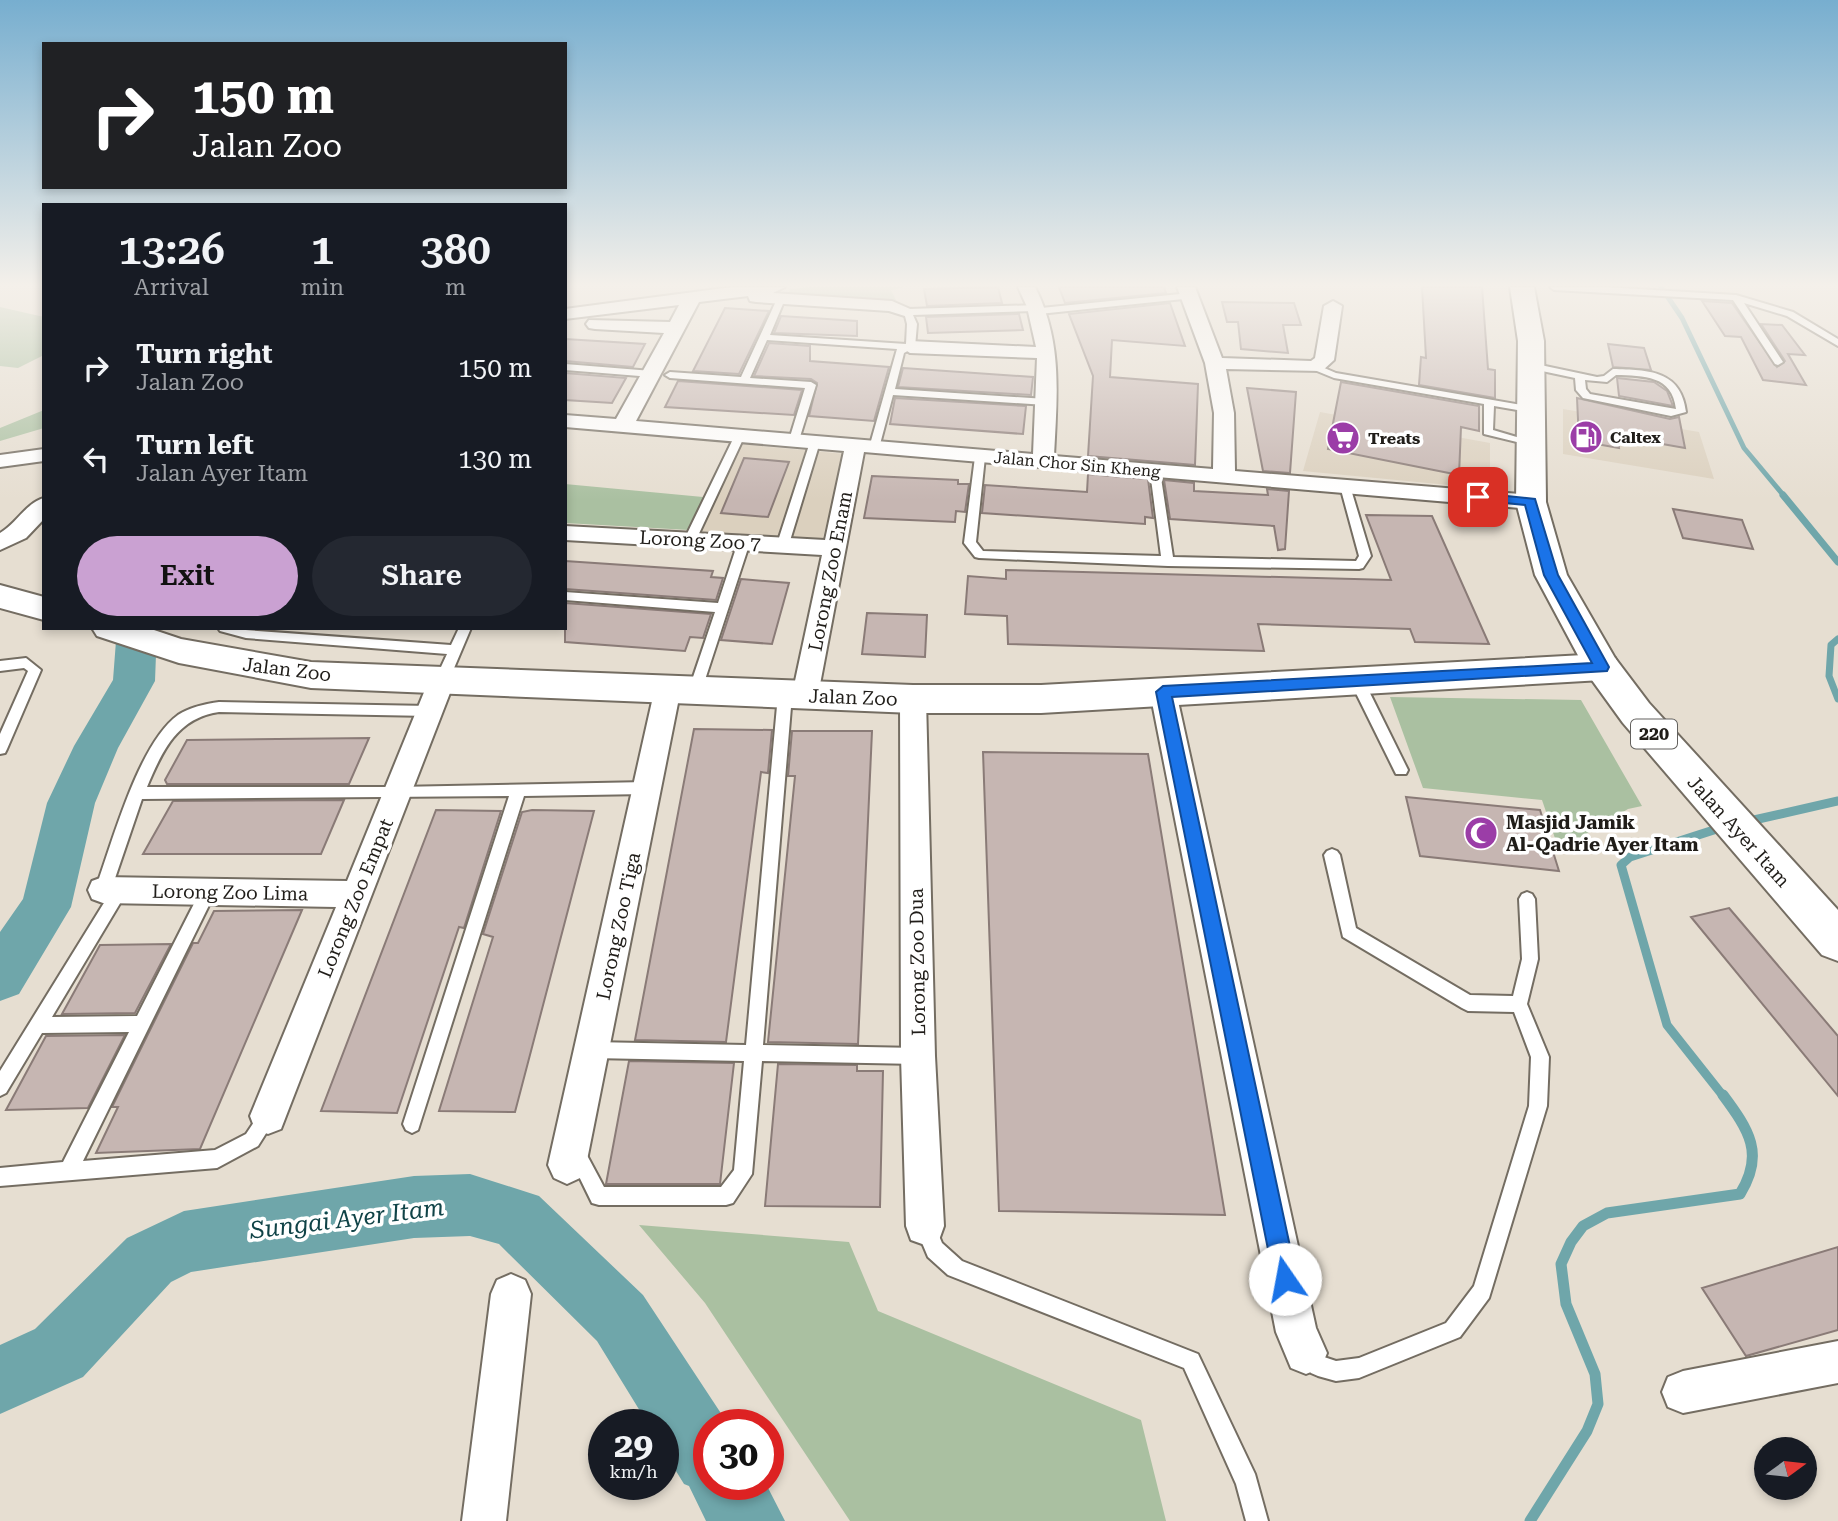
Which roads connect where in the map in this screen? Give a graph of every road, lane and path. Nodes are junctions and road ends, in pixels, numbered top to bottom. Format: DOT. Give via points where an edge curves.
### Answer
graph roads {
  1 [pos="666,358"];
  2 [pos="755,358"];
  3 [pos="898,358"];
  4 [pos="1048,358"];
  5 [pos="1213,358"];
  6 [pos="1324,358"];
  7 [pos="1531,358"];
  8 [pos="1775,358"];
  9 [pos="1778,362"];
  10 [pos="1215,363"];
  11 [pos="1531,366"];
  12 [pos="567,367"];
  13 [pos="1315,367"];
  14 [pos="661,374"];
  15 [pos="1580,377"];
  16 [pos="745,379"];
  17 [pos="889,392"];
  18 [pos="1046,402"];
  19 [pos="1489,402"];
  20 [pos="1529,409"];
  21 [pos="567,421"];
  22 [pos="623,425"];
  23 [pos="740,435"];
  24 [pos="804,441"];
  25 [pos="1529,442"];
  26 [pos="864,447"];
  27 [pos="42,454"];
  28 [pos="980,457"];
  29 [pos="0,461"];
  30 [pos="1043,462"];
  31 [pos="1155,471"];
  32 [pos="1224,477"];
  33 [pos="1345,486"];
  34 [pos="1531,502"];
  35 [pos="42,507"];
  36 [pos="567,533"];
  37 [pos="690,540"];
  38 [pos="744,542"];
  39 [pos="0,543"];
  40 [pos="783,544"];
  41 [pos="834,548"];
  42 [pos="1168,562"];
  43 [pos="0,596"];
  44 [pos="567,596"];
  45 [pos="42,608"];
  46 [pos="723,608"];
  47 [pos="114,630"];
  48 [pos="232,630"];
  49 [pos="464,630"];
  50 [pos="0,666"];
  51 [pos="1602,667"];
  52 [pos="1356,679"];
  53 [pos="442,680"];
  54 [pos="682,689"];
  55 [pos="1163,692"];
  56 [pos="795,695"];
  57 [pos="913,699"];
  58 [pos="0,749"];
  59 [pos="1401,770"];
  60 [pos="647,788"];
  61 [pos="518,791"];
  62 [pos="140,793"];
  63 [pos="397,793"];
  64 [pos="1332,855"];
  65 [pos="112,890"];
  66 [pos="208,891"];
  67 [pos="356,894"];
  68 [pos="1527,899"];
  69 [pos="1838,941"];
  70 [pos="1519,1004"];
  71 [pos="142,1024"];
  72 [pos="39,1025"];
  73 [pos="592,1050"];
  74 [pos="753,1055"];
  75 [pos="918,1056"];
  76 [pos="0,1087"];
  77 [pos="268,1116"];
  78 [pos="412,1124"];
  79 [pos="570,1155"];
  80 [pos="69,1170"];
  81 [pos="0,1177"];
  82 [pos="925,1226"];
  83 [pos="511,1294"];
  84 [pos="1306,1353"];
  85 [pos="1838,1362"];
  86 [pos="1683,1392"];
  87 [pos="484,1521"];
  88 [pos="1257,1521"];
  1 -- 14 [label="street"];
  2 -- 16 [label="lane"];
  3 -- 17 [label="lane"];
  4 -- 18 [label="street"];
  5 -- 10 [label="street"];
  6 -- 13 [label="street"];
  7 -- 11 [label="main road, Jalan Ayer Itam / 220"];
  8 -- 9 [label="lane"];
  10 -- 13 [label="street"];
  10 -- 32 [label="street" via="1224,413"];
  11 -- 15 [label="lane"];
  11 -- 20 [label="main road, Jalan Ayer Itam / 220"];
  12 -- 14 [label="lane"];
  13 -- 19 [label="lane" via="1334,375"];
  14 -- 16 [label="lane"];
  14 -- 22 [label="street"];
  15 -- 15 [label="lane" via="1602,380 1613,372 1667,379 1675,385 1681,412 1587,396 1581,390"];
  16 -- 24 [label="lane" via="811,385"];
  17 -- 18 [label="lane"];
  17 -- 26 [label="lane"];
  18 -- 30 [label="street"];
  19 -- 20 [label="lane"];
  19 -- 25 [label="lane" via="1488,432"];
  20 -- 25 [label="main road, Jalan Ayer Itam / 220"];
  21 -- 22 [label="street, Jalan Chor Sin Kheng"];
  22 -- 23 [label="street, Jalan Chor Sin Kheng"];
  23 -- 24 [label="street, Jalan Chor Sin Kheng"];
  23 -- 37 [label="lane"];
  24 -- 26 [label="street, Jalan Chor Sin Kheng"];
  24 -- 40 [label="lane"];
  25 -- 34 [label="main road, Jalan Ayer Itam / 220"];
  26 -- 28 [label="street, Jalan Chor Sin Kheng"];
  26 -- 41 [label="street, Lorong Zoo Enam"];
  27 -- 29 [label="street"];
  28 -- 30 [label="street, Jalan Chor Sin Kheng"];
  28 -- 42 [label="lane" via="970,543 974,551 996,556"];
  30 -- 31 [label="street, Jalan Chor Sin Kheng"];
  31 -- 32 [label="street, Jalan Chor Sin Kheng"];
  31 -- 42 [label="lane"];
  32 -- 33 [label="street, Jalan Chor Sin Kheng"];
  33 -- 34 [label="street, Jalan Chor Sin Kheng"];
  33 -- 42 [label="lane" via="1365,556 1359,565"];
  34 -- 51 [label="main road, Jalan Ayer Itam / 220" via="1551,575"];
  35 -- 39 [label="street" via="18,533"];
  36 -- 37 [label="street, Lorong Zoo 7"];
  37 -- 38 [label="street, Lorong Zoo 7"];
  38 -- 40 [label="street, Lorong Zoo 7"];
  38 -- 46 [label="lane"];
  40 -- 41 [label="street, Lorong Zoo 7"];
  41 -- 56 [label="street, Lorong Zoo Enam"];
  43 -- 45 [label="main road"];
  44 -- 46 [label="lane"];
  46 -- 54 [label="lane"];
  47 -- 53 [label="main road, Jalan Zoo" via="179,651 311,675"];
  48 -- 53 [label="lane"];
  49 -- 53 [label="lane"];
  50 -- 58 [label="lane" via="26,663 35,670"];
  51 -- 52 [label="main road, Jalan Zoo"];
  51 -- 69 [label="main road, Jalan Ayer Itam / 220" via="1710,799"];
  52 -- 55 [label="main road, Jalan Zoo"];
  52 -- 59 [label="lane"];
  53 -- 54 [label="main road, Jalan Zoo"];
  53 -- 62 [label="lane" via="208,708 186,717 170,732"];
  53 -- 63 [label="street, Lorong Zoo Empat"];
  54 -- 56 [label="main road, Jalan Zoo"];
  54 -- 60 [label="street, Lorong Zoo Tiga"];
  55 -- 57 [label="main road, Jalan Zoo" via="1041,699"];
  55 -- 84 [label="street" via="1296,1332"];
  56 -- 57 [label="main road, Jalan Zoo"];
  56 -- 74 [label="lane"];
  57 -- 75 [label="street, Lorong Zoo Dua"];
  60 -- 61 [label="lane"];
  60 -- 73 [label="street, Lorong Zoo Tiga"];
  61 -- 63 [label="lane"];
  61 -- 78 [label="lane"];
  62 -- 63 [label="lane"];
  62 -- 65 [label="lane"];
  63 -- 67 [label="street, Lorong Zoo Empat"];
  64 -- 70 [label="lane" via="1349,932 1468,1003"];
  65 -- 66 [label="street, Lorong Zoo Lima"];
  65 -- 72 [label="lane"];
  66 -- 67 [label="street, Lorong Zoo Lima"];
  66 -- 71 [label="lane"];
  67 -- 77 [label="street, Lorong Zoo Empat"];
  68 -- 70 [label="lane" via="1530,959"];
  70 -- 84 [label="lane" via="1540,1057 1538,1106 1482,1292 1453,1330 1359,1368 1336,1371 1318,1366"];
  71 -- 72 [label="lane"];
  71 -- 80 [label="lane"];
  72 -- 76 [label="lane"];
  73 -- 74 [label="lane"];
  73 -- 79 [label="street, Lorong Zoo Tiga"];
  74 -- 75 [label="lane"];
  74 -- 79 [label="lane" via="743,1174 726,1196 599,1196"];
  75 -- 82 [label="street, Lorong Zoo Dua"];
  77 -- 80 [label="lane" via="252,1140 217,1159"];
  80 -- 81 [label="lane"];
  82 -- 88 [label="lane" via="935,1250 955,1268 1191,1361 1247,1482"];
  83 -- 87 [label="street"];
  85 -- 86 [label="street"];
}
